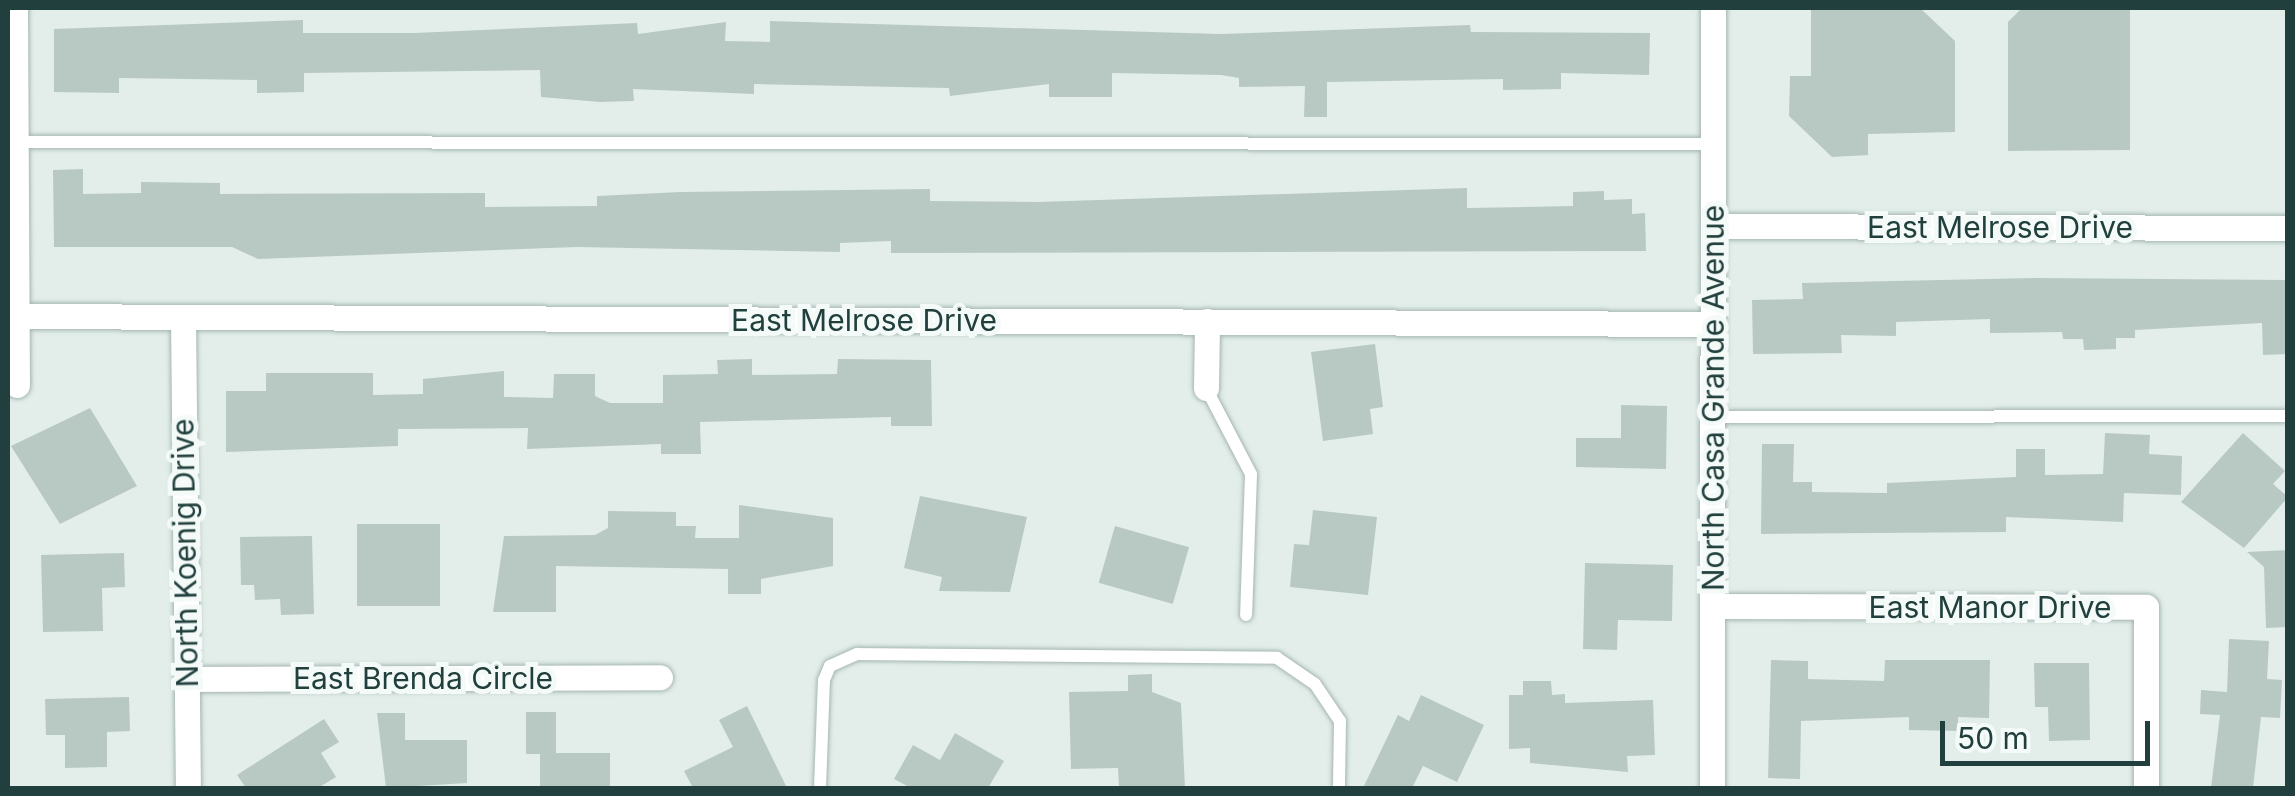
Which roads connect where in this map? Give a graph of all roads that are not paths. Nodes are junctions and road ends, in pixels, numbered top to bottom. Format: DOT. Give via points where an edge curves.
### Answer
graph roads {
  1 [pos="15,8"];
  2 [pos="1714,8"];
  3 [pos="11,142"];
  4 [pos="1713,144"];
  5 [pos="11,186"];
  6 [pos="1713,226"];
  7 [pos="2288,228"];
  8 [pos="14,316"];
  9 [pos="183,317"];
  10 [pos="1208,321"];
  11 [pos="1713,324"];
  12 [pos="12,385"];
  13 [pos="1206,388"];
  14 [pos="2288,416"];
  15 [pos="1713,418"];
  16 [pos="1713,606"];
  17 [pos="1246,615"];
  18 [pos="660,677"];
  19 [pos="186,678"];
  20 [pos="188,788"];
  21 [pos="820,788"];
  22 [pos="1339,788"];
  23 [pos="1712,788"];
  24 [pos="2146,788"];
  1 -- 3 [label="street"];
  2 -- 4 [label="street, North Casa Grande Avenue"];
  3 -- 4 [label="lane"];
  3 -- 5 [label="street"];
  4 -- 6 [label="street, North Casa Grande Avenue"];
  5 -- 8 [label="street"];
  6 -- 7 [label="street, East Melrose Drive"];
  6 -- 11 [label="street, North Casa Grande Avenue"];
  8 -- 9 [label="street, East Melrose Drive"];
  8 -- 12 [label="street"];
  9 -- 10 [label="street, East Melrose Drive"];
  9 -- 19 [label="street, North Koenig Drive"];
  10 -- 11 [label="street, East Melrose Drive"];
  10 -- 13 [label="street"];
  11 -- 15 [label="street, North Casa Grande Avenue"];
  13 -- 17 [label="lane" via="1252,474"];
  14 -- 15 [label="lane"];
  15 -- 16 [label="street, North Casa Grande Avenue"];
  16 -- 23 [label="street, North Casa Grande Avenue"];
  16 -- 24 [label="street, East Manor Drive" via="2146,607"];
  18 -- 19 [label="street, East Brenda Circle"];
  19 -- 20 [label="street, North Koenig Drive"];
  21 -- 22 [label="lane" via="824,680 830,666 857,654 1277,658 1316,684 1340,721"];
}
